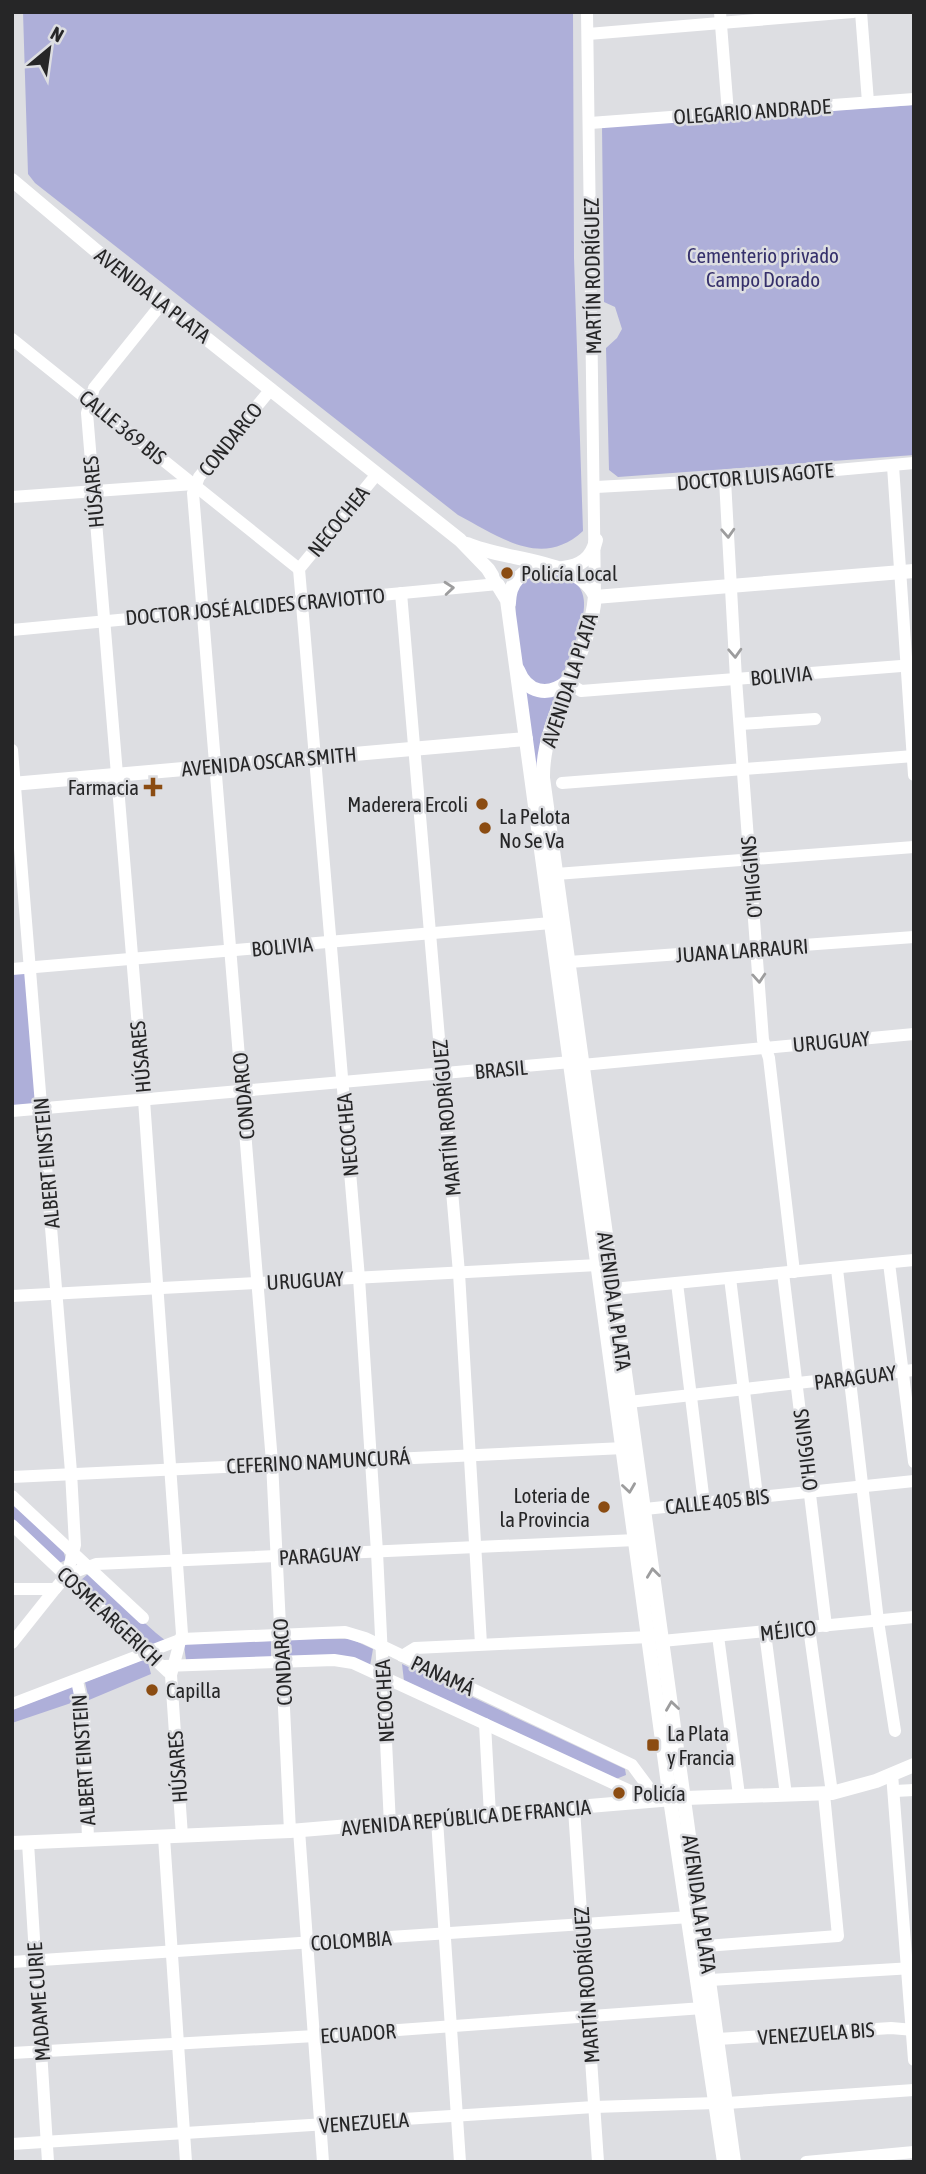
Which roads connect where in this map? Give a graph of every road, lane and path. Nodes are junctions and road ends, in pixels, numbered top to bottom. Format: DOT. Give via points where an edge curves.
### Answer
graph roads {
  1 [pos="587,12"];
  2 [pos="853,12"];
  3 [pos="861,12"];
  4 [pos="721,17"];
  5 [pos="588,34"];
  6 [pos="914,99"];
  7 [pos="868,102"];
  8 [pos="728,113"];
  9 [pos="590,123"];
  10 [pos="12,180"];
  11 [pos="163,302"];
  12 [pos="12,339"];
  13 [pos="271,389"];
  14 [pos="89,399"];
  15 [pos="914,463"];
  16 [pos="893,466"];
  17 [pos="377,474"];
  18 [pos="725,481"];
  19 [pos="194,484"];
  20 [pos="596,487"];
  21 [pos="93,491"];
  22 [pos="12,497"];
  23 [pos="460,540"];
  24 [pos="596,540"];
  25 [pos="555,567"];
  26 [pos="299,569"];
  27 [pos="907,572"];
  28 [pos="498,584"];
  29 [pos="731,585"];
  30 [pos="401,593"];
  31 [pos="595,597"];
  32 [pos="302,601"];
  33 [pos="509,606"];
  34 [pos="202,610"];
  35 [pos="104,620"];
  36 [pos="12,629"];
  37 [pos="515,662"];
  38 [pos="910,665"];
  39 [pos="736,679"];
  40 [pos="567,682"];
  41 [pos="815,719"];
  42 [pos="740,724"];
  43 [pos="526,739"];
  44 [pos="416,747"];
  45 [pos="12,750"];
  46 [pos="913,756"];
  47 [pos="314,757"];
  48 [pos="216,766"];
  49 [pos="742,769"];
  50 [pos="115,774"];
  51 [pos="914,775"];
  52 [pos="562,783"];
  53 [pos="14,784"];
  54 [pos="914,847"];
  55 [pos="749,859"];
  56 [pos="556,874"];
  57 [pos="551,923"];
  58 [pos="431,933"];
  59 [pos="914,937"];
  60 [pos="332,942"];
  61 [pos="757,949"];
  62 [pos="232,950"];
  63 [pos="131,959"];
  64 [pos="569,962"];
  65 [pos="31,967"];
  66 [pos="12,969"];
  67 [pos="914,1034"];
  68 [pos="765,1048"];
  69 [pos="576,1064"];
  70 [pos="441,1074"];
  71 [pos="342,1083"];
  72 [pos="243,1091"];
  73 [pos="144,1100"];
  74 [pos="42,1109"];
  75 [pos="12,1111"];
  76 [pos="914,1261"];
  77 [pos="889,1263"];
  78 [pos="598,1265"];
  79 [pos="837,1269"];
  80 [pos="459,1273"];
  81 [pos="789,1273"];
  82 [pos="359,1278"];
  83 [pos="730,1278"];
  84 [pos="258,1283"];
  85 [pos="677,1283"];
  86 [pos="158,1288"];
  87 [pos="613,1289"];
  88 [pos="57,1294"];
  89 [pos="12,1296"];
  90 [pos="908,1371"];
  91 [pos="852,1377"];
  92 [pos="797,1384"];
  93 [pos="744,1390"];
  94 [pos="690,1395"];
  95 [pos="629,1402"];
  96 [pos="624,1448"];
  97 [pos="471,1454"];
  98 [pos="372,1458"];
  99 [pos="272,1462"];
  100 [pos="914,1462"];
  101 [pos="170,1468"];
  102 [pos="71,1472"];
  103 [pos="12,1477"];
  104 [pos="914,1481"];
  105 [pos="865,1486"];
  106 [pos="810,1492"];
  107 [pos="12,1496"];
  108 [pos="757,1496"];
  109 [pos="704,1503"];
  110 [pos="645,1509"];
  111 [pos="12,1525"];
  112 [pos="636,1540"];
  113 [pos="477,1547"];
  114 [pos="377,1552"];
  115 [pos="74,1553"];
  116 [pos="276,1558"];
  117 [pos="177,1561"];
  118 [pos="87,1566"];
  119 [pos="67,1575"];
  120 [pos="12,1589"];
  121 [pos="55,1589"];
  122 [pos="914,1617"];
  123 [pos="144,1618"];
  124 [pos="878,1621"];
  125 [pos="826,1626"];
  126 [pos="809,1628"];
  127 [pos="765,1633"];
  128 [pos="280,1634"];
  129 [pos="718,1636"];
  130 [pos="182,1639"];
  131 [pos="656,1639"];
  132 [pos="12,1643"];
  133 [pos="481,1644"];
  134 [pos="381,1646"];
  135 [pos="148,1652"];
  136 [pos="402,1656"];
  137 [pos="282,1662"];
  138 [pos="169,1669"];
  139 [pos="383,1676"];
  140 [pos="77,1681"];
  141 [pos="12,1704"];
  142 [pos="485,1724"];
  143 [pos="895,1731"];
  144 [pos="914,1765"];
  145 [pos="892,1774"];
  146 [pos="914,1790"];
  147 [pos="895,1791"];
  148 [pos="652,1792"];
  149 [pos="828,1794"];
  150 [pos="739,1795"];
  151 [pos="786,1795"];
  152 [pos="678,1798"];
  153 [pos="574,1809"];
  154 [pos="490,1815"];
  155 [pos="437,1820"];
  156 [pos="390,1825"];
  157 [pos="295,1831"];
  158 [pos="182,1836"];
  159 [pos="164,1837"];
  160 [pos="88,1840"];
  161 [pos="12,1843"];
  162 [pos="28,1843"];
  163 [pos="914,1849"];
  164 [pos="899,1850"];
  165 [pos="909,1910"];
  166 [pos="690,1917"];
  167 [pos="582,1925"];
  168 [pos="445,1933"];
  169 [pos="308,1943"];
  170 [pos="706,1946"];
  171 [pos="172,1952"];
  172 [pos="34,1961"];
  173 [pos="12,1962"];
  174 [pos="911,1968"];
  175 [pos="710,1980"];
  176 [pos="703,2008"];
  177 [pos="589,2016"];
  178 [pos="452,2026"];
  179 [pos="912,2029"];
  180 [pos="315,2036"];
  181 [pos="718,2039"];
  182 [pos="178,2042"];
  183 [pos="41,2051"];
  184 [pos="12,2053"];
  185 [pos="914,2060"];
  186 [pos="914,2090"];
  187 [pos="722,2103"];
  188 [pos="594,2107"];
  189 [pos="458,2116"];
  190 [pos="321,2125"];
  191 [pos="184,2131"];
  192 [pos="47,2141"];
  193 [pos="12,2144"];
  194 [pos="914,2152"];
  195 [pos="48,2162"];
  196 [pos="186,2162"];
  197 [pos="323,2162"];
  198 [pos="460,2162"];
  199 [pos="597,2162"];
  200 [pos="723,2162"];
  201 [pos="734,2162"];
  202 [pos="806,2162"];
  1 -- 5 [label="street, MARTÍN RODRÍGUEZ"];
  2 -- 4 [label="street"];
  3 -- 7 [label="street"];
  4 -- 5 [label="street"];
  4 -- 8 [label="street"];
  5 -- 9 [label="street, MARTÍN RODRÍGUEZ"];
  6 -- 7 [label="street, OLEGARIO ANDRADE"];
  7 -- 8 [label="street, OLEGARIO ANDRADE"];
  8 -- 9 [label="street, OLEGARIO ANDRADE"];
  9 -- 20 [label="street, MARTÍN RODRÍGUEZ"];
  10 -- 11 [label="main road, AVENIDA LA PLATA"];
  11 -- 13 [label="main road, AVENIDA LA PLATA"];
  11 -- 14 [label="street"];
  12 -- 14 [label="street, CALLE 369 BIS"];
  13 -- 17 [label="main road, AVENIDA LA PLATA"];
  13 -- 19 [label="street, CONDARCO"];
  14 -- 19 [label="street, CALLE 369 BIS"];
  14 -- 21 [label="street, HÚSARES"];
  15 -- 16 [label="street, DOCTOR LUIS AGOTE"];
  16 -- 18 [label="street, DOCTOR LUIS AGOTE"];
  16 -- 27 [label="street"];
  17 -- 23 [label="main road, AVENIDA LA PLATA"];
  17 -- 26 [label="street, NECOCHEA"];
  18 -- 20 [label="street, DOCTOR LUIS AGOTE"];
  18 -- 29 [label="street, O'HIGGINS, one-way"];
  19 -- 21 [label="street"];
  19 -- 26 [label="street, CALLE 369 BIS"];
  19 -- 34 [label="street, CONDARCO"];
  20 -- 24 [label="street, MARTÍN RODRÍGUEZ"];
  21 -- 22 [label="street"];
  21 -- 35 [label="street, HÚSARES"];
  23 -- 25 [label="main road, AVENIDA LA PLATA" via="496,555"];
  23 -- 28 [label="main road, AVENIDA LA PLATA"];
  24 -- 25 [label="main road" via="584,561"];
  24 -- 31 [label="street, MARTÍN RODRÍGUEZ"];
  25 -- 31 [label="main road, AVENIDA LA PLATA" via="583,579"];
  25 -- 33 [label="main road" via="532,568 518,578 509,592"];
  26 -- 32 [label="street, NECOCHEA"];
  27 -- 29 [label="main road"];
  27 -- 38 [label="street"];
  30 -- 28 [label="street, DOCTOR JOSÉ ALCIDES CRAVIOTTO, one-way"];
  28 -- 33 [label="main road, AVENIDA LA PLATA"];
  29 -- 31 [label="main road"];
  29 -- 39 [label="street, O'HIGGINS, one-way"];
  30 -- 32 [label="street, DOCTOR JOSÉ ALCIDES CRAVIOTTO"];
  30 -- 44 [label="street, MARTÍN RODRÍGUEZ"];
  31 -- 40 [label="main road, AVENIDA LA PLATA"];
  32 -- 34 [label="street, DOCTOR JOSÉ ALCIDES CRAVIOTTO"];
  32 -- 47 [label="street, NECOCHEA"];
  33 -- 37 [label="main road, AVENIDA LA PLATA"];
  34 -- 35 [label="street, DOCTOR JOSÉ ALCIDES CRAVIOTTO"];
  34 -- 48 [label="street, CONDARCO"];
  35 -- 36 [label="street, DOCTOR JOSÉ ALCIDES CRAVIOTTO"];
  35 -- 50 [label="street, HÚSARES"];
  37 -- 40 [label="main road" via="522,678 536,691"];
  37 -- 43 [label="main road, AVENIDA LA PLATA"];
  38 -- 39 [label="street, BOLIVIA"];
  38 -- 46 [label="street"];
  39 -- 40 [label="street, BOLIVIA" via="581,691"];
  39 -- 42 [label="street, O'HIGGINS"];
  40 -- 56 [label="main road, AVENIDA LA PLATA" via="543,764"];
  41 -- 42 [label="street"];
  42 -- 49 [label="street, O'HIGGINS"];
  43 -- 44 [label="main road, AVENIDA OSCAR SMITH"];
  43 -- 57 [label="main road, AVENIDA LA PLATA"];
  44 -- 47 [label="main road, AVENIDA OSCAR SMITH"];
  44 -- 58 [label="street, MARTÍN RODRÍGUEZ"];
  45 -- 53 [label="street, ALBERT EINSTEIN"];
  46 -- 49 [label="street"];
  46 -- 51 [label="street"];
  47 -- 48 [label="main road, AVENIDA OSCAR SMITH"];
  47 -- 60 [label="street, NECOCHEA"];
  48 -- 50 [label="main road, AVENIDA OSCAR SMITH"];
  48 -- 62 [label="street, CONDARCO"];
  49 -- 52 [label="street"];
  49 -- 55 [label="street, O'HIGGINS"];
  50 -- 53 [label="main road, AVENIDA OSCAR SMITH"];
  50 -- 63 [label="street, HÚSARES"];
  53 -- 65 [label="street, ALBERT EINSTEIN"];
  54 -- 55 [label="street"];
  55 -- 56 [label="street"];
  55 -- 61 [label="street, O'HIGGINS"];
  56 -- 64 [label="main road, AVENIDA LA PLATA"];
  57 -- 58 [label="street, BOLIVIA"];
  57 -- 69 [label="main road, AVENIDA LA PLATA"];
  58 -- 60 [label="street, BOLIVIA"];
  58 -- 70 [label="street, MARTÍN RODRÍGUEZ"];
  59 -- 61 [label="street, JUANA LARRAURI"];
  60 -- 62 [label="street, BOLIVIA"];
  60 -- 71 [label="street, NECOCHEA"];
  61 -- 64 [label="street, JUANA LARRAURI"];
  61 -- 68 [label="street, O'HIGGINS, one-way"];
  62 -- 63 [label="street, BOLIVIA"];
  62 -- 72 [label="street, CONDARCO"];
  63 -- 65 [label="street, BOLIVIA"];
  63 -- 73 [label="street, HÚSARES"];
  64 -- 69 [label="main road, AVENIDA LA PLATA"];
  65 -- 66 [label="street, BOLIVIA"];
  65 -- 74 [label="street, ALBERT EINSTEIN"];
  67 -- 68 [label="street, URUGUAY"];
  68 -- 69 [label="street, URUGUAY"];
  68 -- 81 [label="street, O'HIGGINS"];
  69 -- 70 [label="street, BRASIL"];
  69 -- 78 [label="main road, AVENIDA LA PLATA"];
  69 -- 87 [label="main road, AVENIDA LA PLATA"];
  70 -- 71 [label="street, BRASIL"];
  70 -- 80 [label="street, MARTÍN RODRÍGUEZ"];
  71 -- 72 [label="street, BRASIL"];
  71 -- 82 [label="street, NECOCHEA"];
  72 -- 73 [label="street, BRASIL"];
  72 -- 84 [label="street, CONDARCO"];
  73 -- 74 [label="street, BRASIL"];
  73 -- 86 [label="street, HÚSARES"];
  74 -- 75 [label="street, BRASIL"];
  74 -- 88 [label="street, ALBERT EINSTEIN"];
  76 -- 77 [label="street"];
  77 -- 79 [label="street"];
  77 -- 90 [label="street"];
  78 -- 80 [label="street, URUGUAY"];
  78 -- 96 [label="main road, AVENIDA LA PLATA"];
  79 -- 81 [label="street"];
  79 -- 91 [label="street"];
  80 -- 82 [label="street, URUGUAY"];
  80 -- 97 [label="street, MARTÍN RODRÍGUEZ"];
  81 -- 83 [label="street"];
  81 -- 92 [label="street, O'HIGGINS"];
  82 -- 84 [label="street, URUGUAY"];
  82 -- 98 [label="street, NECOCHEA"];
  83 -- 85 [label="street"];
  83 -- 93 [label="street"];
  84 -- 86 [label="street, URUGUAY"];
  84 -- 99 [label="street, CONDARCO"];
  85 -- 87 [label="street"];
  85 -- 94 [label="street"];
  86 -- 88 [label="street, URUGUAY"];
  86 -- 101 [label="street, HÚSARES"];
  87 -- 95 [label="main road, AVENIDA LA PLATA"];
  88 -- 89 [label="street, URUGUAY"];
  88 -- 102 [label="street, ALBERT EINSTEIN"];
  90 -- 91 [label="street, PARAGUAY"];
  90 -- 100 [label="street"];
  91 -- 92 [label="street, PARAGUAY"];
  91 -- 105 [label="street"];
  92 -- 93 [label="street, PARAGUAY"];
  92 -- 106 [label="street, O'HIGGINS"];
  93 -- 94 [label="street, PARAGUAY"];
  93 -- 108 [label="street"];
  94 -- 95 [label="street, PARAGUAY"];
  94 -- 109 [label="street"];
  95 -- 110 [label="main road, AVENIDA LA PLATA"];
  96 -- 97 [label="street, CEFERINO NAMUNCURÁ"];
  96 -- 112 [label="main road, AVENIDA LA PLATA, one-way"];
  97 -- 98 [label="street, CEFERINO NAMUNCURÁ"];
  97 -- 113 [label="street, MARTÍN RODRÍGUEZ"];
  98 -- 99 [label="street, CEFERINO NAMUNCURÁ"];
  98 -- 114 [label="street, NECOCHEA"];
  99 -- 101 [label="street, CEFERINO NAMUNCURÁ"];
  99 -- 116 [label="street, CONDARCO"];
  101 -- 102 [label="street, CEFERINO NAMUNCURÁ"];
  101 -- 117 [label="street, HÚSARES"];
  102 -- 103 [label="street, CEFERINO NAMUNCURÁ"];
  102 -- 115 [label="street, ALBERT EINSTEIN"];
  104 -- 105 [label="street, CALLE 405 BIS"];
  105 -- 106 [label="street, CALLE 405 BIS"];
  105 -- 124 [label="street"];
  106 -- 108 [label="street, CALLE 405 BIS"];
  106 -- 125 [label="street, O'HIGGINS"];
  107 -- 115 [label="street"];
  108 -- 109 [label="street, CALLE 405 BIS"];
  109 -- 110 [label="street, CALLE 405 BIS"];
  131 -- 110 [label="main road, AVENIDA LA PLATA, one-way"];
  111 -- 119 [label="street, COSME ARGERICH"];
  112 -- 113 [label="street, PARAGUAY"];
  112 -- 131 [label="main road, AVENIDA LA PLATA"];
  113 -- 114 [label="street, PARAGUAY"];
  113 -- 133 [label="street, MARTÍN RODRÍGUEZ"];
  114 -- 116 [label="street, PARAGUAY"];
  114 -- 134 [label="street, NECOCHEA"];
  115 -- 118 [label="street"];
  115 -- 119 [label="street, ALBERT EINSTEIN"];
  116 -- 117 [label="street, PARAGUAY"];
  116 -- 128 [label="street, CONDARCO"];
  117 -- 118 [label="street, PARAGUAY"];
  117 -- 130 [label="street, HÚSARES"];
  118 -- 119 [label="street, PARAGUAY"];
  118 -- 123 [label="street"];
  119 -- 121 [label="street, PARAGUAY"];
  119 -- 135 [label="street, COSME ARGERICH"];
  120 -- 121 [label="street"];
  121 -- 132 [label="street"];
  122 -- 124 [label="street, MÉJICO"];
  124 -- 125 [label="street, MÉJICO"];
  124 -- 143 [label="street"];
  125 -- 126 [label="street, MÉJICO"];
  126 -- 127 [label="street, MÉJICO"];
  126 -- 149 [label="street"];
  127 -- 129 [label="street, MÉJICO"];
  127 -- 151 [label="street"];
  128 -- 130 [label="street, PANAMÁ"];
  128 -- 134 [label="street, PANAMÁ" via="345,1632"];
  128 -- 137 [label="street, CONDARCO"];
  129 -- 131 [label="street, MÉJICO"];
  129 -- 150 [label="street"];
  130 -- 135 [label="street, PANAMÁ"];
  130 -- 138 [label="street, HÚSARES"];
  131 -- 133 [label="street, MÉJICO"];
  131 -- 152 [label="main road, AVENIDA LA PLATA"];
  133 -- 136 [label="street, MÉJICO" via="411,1648"];
  134 -- 136 [label="street, PANAMÁ"];
  134 -- 139 [label="street, NECOCHEA"];
  135 -- 138 [label="street, COSME ARGERICH"];
  135 -- 140 [label="street, PANAMÁ"];
  136 -- 148 [label="street, PANAMÁ" via="632,1765"];
  137 -- 138 [label="street, PANAMÁ"];
  137 -- 139 [label="street, PANAMÁ" via="345,1661"];
  137 -- 157 [label="street, CONDARCO"];
  138 -- 158 [label="street, HÚSARES"];
  139 -- 142 [label="street, PANAMÁ"];
  139 -- 156 [label="street, NECOCHEA"];
  140 -- 141 [label="street, PANAMÁ"];
  140 -- 160 [label="street, ALBERT EINSTEIN" via="83,1707"];
  142 -- 148 [label="street, PANAMÁ" via="628,1790"];
  142 -- 154 [label="street"];
  144 -- 145 [label="main road, AVENIDA REPÚBLICA DE FRANCIA"];
  145 -- 147 [label="street"];
  145 -- 149 [label="main road, AVENIDA REPÚBLICA DE FRANCIA"];
  146 -- 147 [label="street"];
  147 -- 164 [label="street"];
  148 -- 152 [label="street, PANAMÁ"];
  149 -- 151 [label="main road, AVENIDA REPÚBLICA DE FRANCIA"];
  149 -- 170 [label="street" via="838,1936"];
  150 -- 151 [label="main road, AVENIDA REPÚBLICA DE FRANCIA"];
  150 -- 152 [label="main road, AVENIDA REPÚBLICA DE FRANCIA"];
  152 -- 153 [label="main road, AVENIDA REPÚBLICA DE FRANCIA"];
  152 -- 166 [label="main road, AVENIDA LA PLATA"];
  152 -- 170 [label="main road, AVENIDA LA PLATA"];
  153 -- 154 [label="main road, AVENIDA REPÚBLICA DE FRANCIA"];
  153 -- 167 [label="street, MARTÍN RODRÍGUEZ"];
  154 -- 155 [label="main road, AVENIDA REPÚBLICA DE FRANCIA"];
  155 -- 156 [label="main road, AVENIDA REPÚBLICA DE FRANCIA"];
  155 -- 168 [label="street"];
  156 -- 157 [label="main road, AVENIDA REPÚBLICA DE FRANCIA"];
  157 -- 158 [label="main road, AVENIDA REPÚBLICA DE FRANCIA"];
  157 -- 169 [label="street, CONDARCO"];
  158 -- 159 [label="main road, AVENIDA REPÚBLICA DE FRANCIA"];
  159 -- 160 [label="main road, AVENIDA REPÚBLICA DE FRANCIA"];
  159 -- 171 [label="street"];
  160 -- 162 [label="main road, AVENIDA REPÚBLICA DE FRANCIA"];
  161 -- 162 [label="main road, AVENIDA REPÚBLICA DE FRANCIA"];
  162 -- 172 [label="street, MADAME CURIE"];
  163 -- 164 [label="street"];
  164 -- 165 [label="street"];
  165 -- 174 [label="street"];
  166 -- 167 [label="street, COLOMBIA"];
  166 -- 176 [label="main road, AVENIDA LA PLATA"];
  167 -- 168 [label="street, COLOMBIA"];
  167 -- 177 [label="street, MARTÍN RODRÍGUEZ"];
  168 -- 169 [label="street, COLOMBIA"];
  168 -- 178 [label="street"];
  169 -- 171 [label="street, COLOMBIA"];
  169 -- 180 [label="street, CONDARCO"];
  170 -- 175 [label="main road, AVENIDA LA PLATA"];
  171 -- 172 [label="street, COLOMBIA"];
  171 -- 182 [label="street"];
  172 -- 173 [label="street, COLOMBIA"];
  172 -- 183 [label="street, MADAME CURIE"];
  174 -- 175 [label="street"];
  174 -- 179 [label="street"];
  175 -- 181 [label="main road, AVENIDA LA PLATA"];
  176 -- 177 [label="street, ECUADOR"];
  176 -- 187 [label="main road, AVENIDA LA PLATA"];
  177 -- 178 [label="street, ECUADOR"];
  177 -- 188 [label="street, MARTÍN RODRÍGUEZ"];
  178 -- 180 [label="street, ECUADOR"];
  178 -- 189 [label="street"];
  179 -- 181 [label="street, VENEZUELA BIS"];
  179 -- 185 [label="street"];
  180 -- 182 [label="street, ECUADOR"];
  180 -- 190 [label="street, CONDARCO"];
  181 -- 187 [label="main road, AVENIDA LA PLATA"];
  182 -- 183 [label="street, ECUADOR"];
  182 -- 191 [label="street"];
  183 -- 184 [label="street, ECUADOR"];
  183 -- 192 [label="street, MADAME CURIE"];
  186 -- 187 [label="street, VENEZUELA"];
  187 -- 188 [label="street, VENEZUELA"];
  187 -- 200 [label="main road, AVENIDA LA PLATA"];
  187 -- 201 [label="main road, AVENIDA LA PLATA"];
  188 -- 189 [label="street, VENEZUELA"];
  188 -- 199 [label="street, MARTÍN RODRÍGUEZ"];
  189 -- 190 [label="street, VENEZUELA"];
  189 -- 198 [label="street"];
  190 -- 191 [label="street, VENEZUELA"];
  190 -- 197 [label="street, CONDARCO"];
  191 -- 192 [label="street, VENEZUELA"];
  191 -- 196 [label="street"];
  192 -- 193 [label="street, VENEZUELA"];
  192 -- 195 [label="street, MADAME CURIE"];
  194 -- 202 [label="street"];
}
